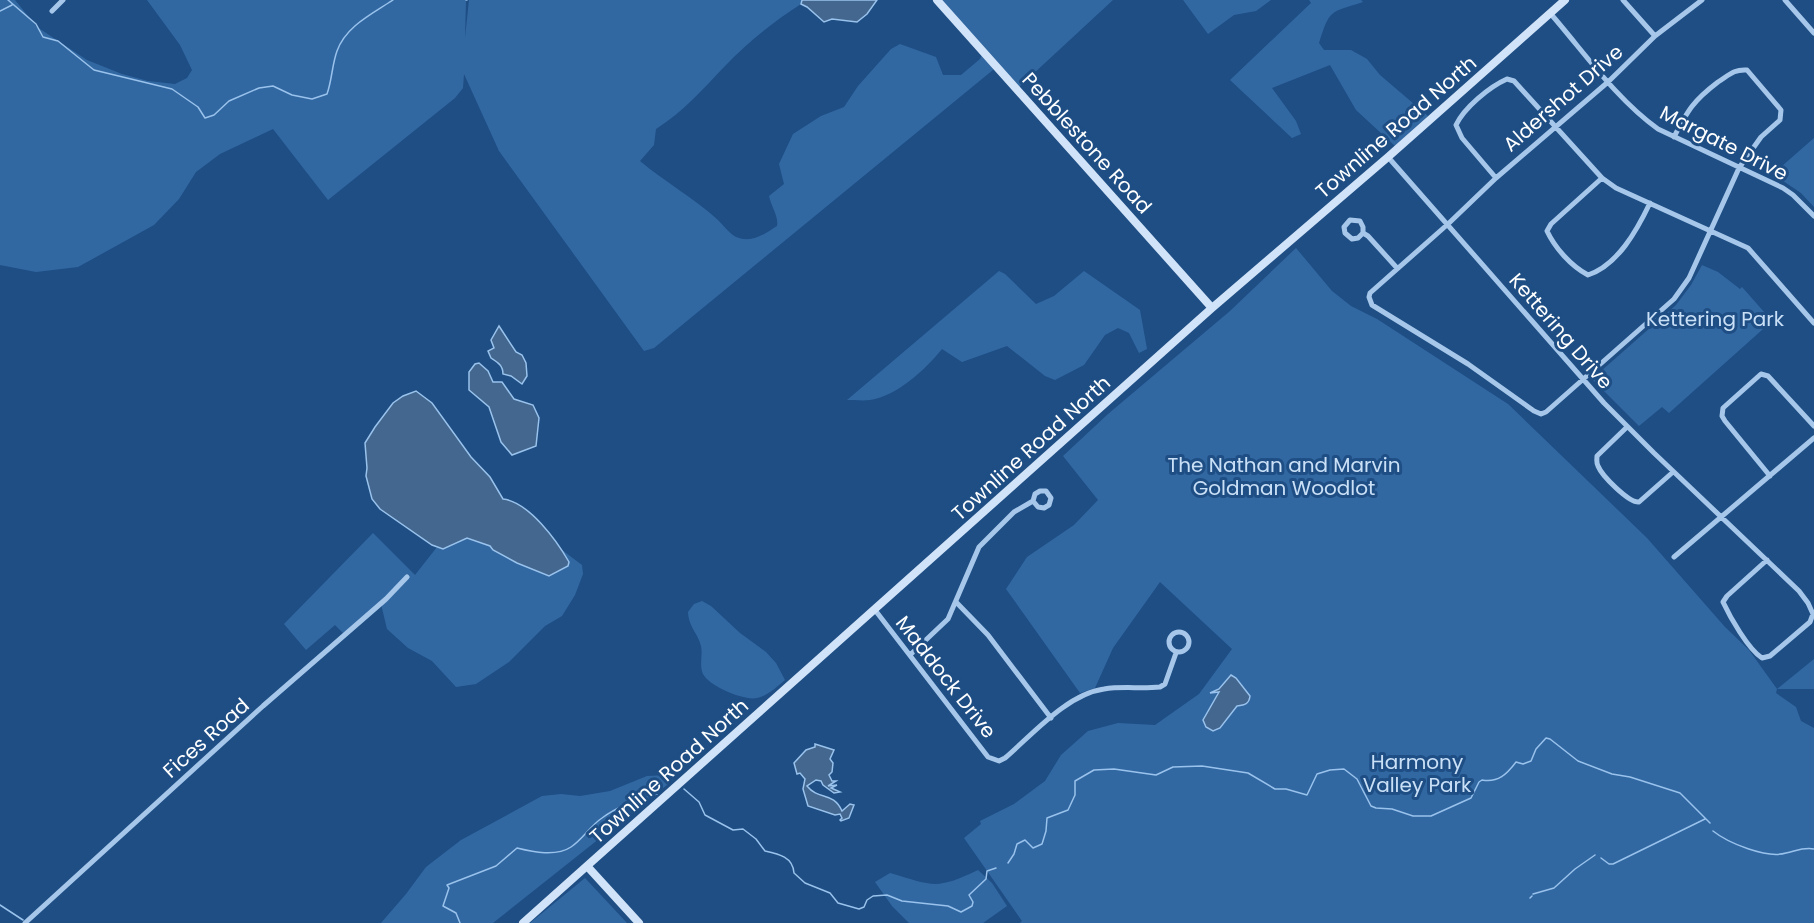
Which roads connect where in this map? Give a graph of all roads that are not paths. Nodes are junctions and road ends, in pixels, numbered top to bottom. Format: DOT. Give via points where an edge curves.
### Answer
graph roads {
  1 [pos="63,0"];
  2 [pos="937,0"];
  3 [pos="1565,0"];
  4 [pos="1623,0"];
  5 [pos="1702,0"];
  6 [pos="1785,0"];
  7 [pos="52,11"];
  8 [pos="1550,13"];
  9 [pos="1814,33"];
  10 [pos="1655,36"];
  11 [pos="1608,81"];
  12 [pos="1554,126"];
  13 [pos="1674,137"];
  14 [pos="1388,157"];
  15 [pos="1739,168"];
  16 [pos="1496,178"];
  17 [pos="1602,178"];
  18 [pos="1650,204"];
  19 [pos="1814,216"];
  20 [pos="1448,224"];
  21 [pos="1710,229"];
  22 [pos="1363,232"];
  23 [pos="1397,268"];
  24 [pos="1212,308"];
  25 [pos="1814,323"];
  26 [pos="1582,379"];
  27 [pos="1814,426"];
  28 [pos="1627,427"];
  29 [pos="1814,438"];
  30 [pos="1673,472"];
  31 [pos="1770,476"];
  32 [pos="1033,501"];
  33 [pos="1720,517"];
  34 [pos="1674,557"];
  35 [pos="1767,560"];
  36 [pos="407,577"];
  37 [pos="956,602"];
  38 [pos="875,610"];
  39 [pos="1176,653"];
  40 [pos="910,655"];
  41 [pos="1051,718"];
  42 [pos="587,866"];
  43 [pos="25,923"];
  44 [pos="523,923"];
  45 [pos="639,923"];
  1 -- 7 [label="street"];
  2 -- 24 [label="main road, Pebblestone Road"];
  3 -- 8 [label="main road, Townline Road North"];
  4 -- 10 [label="street"];
  5 -- 10 [label="street, Aldershot Drive"];
  6 -- 9 [label="street"];
  8 -- 11 [label="street, Margate Drive"];
  8 -- 14 [label="main road, Townline Road North"];
  10 -- 11 [label="street, Aldershot Drive"];
  11 -- 12 [label="street, Aldershot Drive"];
  11 -- 13 [label="street, Margate Drive" via="1649,123"];
  12 -- 16 [label="street, Aldershot Drive"];
  12 -- 16 [label="street" via="1514,81 1507,79 1473,103 1456,125 1462,138"];
  12 -- 17 [label="street"];
  13 -- 15 [label="street, Margate Drive"];
  13 -- 15 [label="street" via="1698,97 1736,69 1747,70 1781,110 1780,120 1761,136"];
  14 -- 20 [label="street, Kettering Drive"];
  14 -- 24 [label="main road, Townline Road North"];
  15 -- 19 [label="street, Margate Drive" via="1783,188"];
  15 -- 21 [label="street"];
  16 -- 20 [label="street, Aldershot Drive"];
  17 -- 18 [label="street"];
  17 -- 18 [label="street" via="1547,231 1554,244 1580,270 1588,274 1602,267 1631,240"];
  18 -- 21 [label="street"];
  20 -- 23 [label="street, Aldershot Drive"];
  20 -- 26 [label="street, Kettering Drive"];
  21 -- 25 [label="street" via="1748,248"];
  21 -- 26 [label="street" via="1689,278 1674,299"];
  22 -- 23 [label="street"];
  23 -- 26 [label="street, Aldershot Drive" via="1370,293 1372,305 1468,364 1534,411 1546,412"];
  24 -- 38 [label="main road, Townline Road North"];
  26 -- 28 [label="street, Kettering Drive"];
  27 -- 31 [label="street" via="1768,376 1761,374 1723,408 1725,422"];
  28 -- 30 [label="street, Kettering Drive"];
  28 -- 30 [label="street" via="1597,460 1600,471 1628,499 1639,502"];
  29 -- 31 [label="street"];
  30 -- 33 [label="street, Kettering Drive"];
  31 -- 33 [label="street"];
  32 -- 37 [label="street" via="1014,512 980,547"];
  33 -- 34 [label="street"];
  33 -- 35 [label="street, Kettering Drive"];
  35 -- 35 [label="street" via="1723,602 1762,658 1770,656 1810,622 1813,614 1799,591"];
  36 -- 43 [label="street, Fices Road"];
  37 -- 40 [label="street" via="948,619"];
  37 -- 41 [label="street" via="987,635"];
  38 -- 40 [label="street, Maddock Drive"];
  38 -- 42 [label="main road, Townline Road North"];
  39 -- 41 [label="street" via="1165,684 1160,687 1092,691"];
  40 -- 41 [label="street, Maddock Drive" via="993,760 1005,758"];
  42 -- 44 [label="main road, Townline Road North"];
  42 -- 45 [label="main road"];
}
